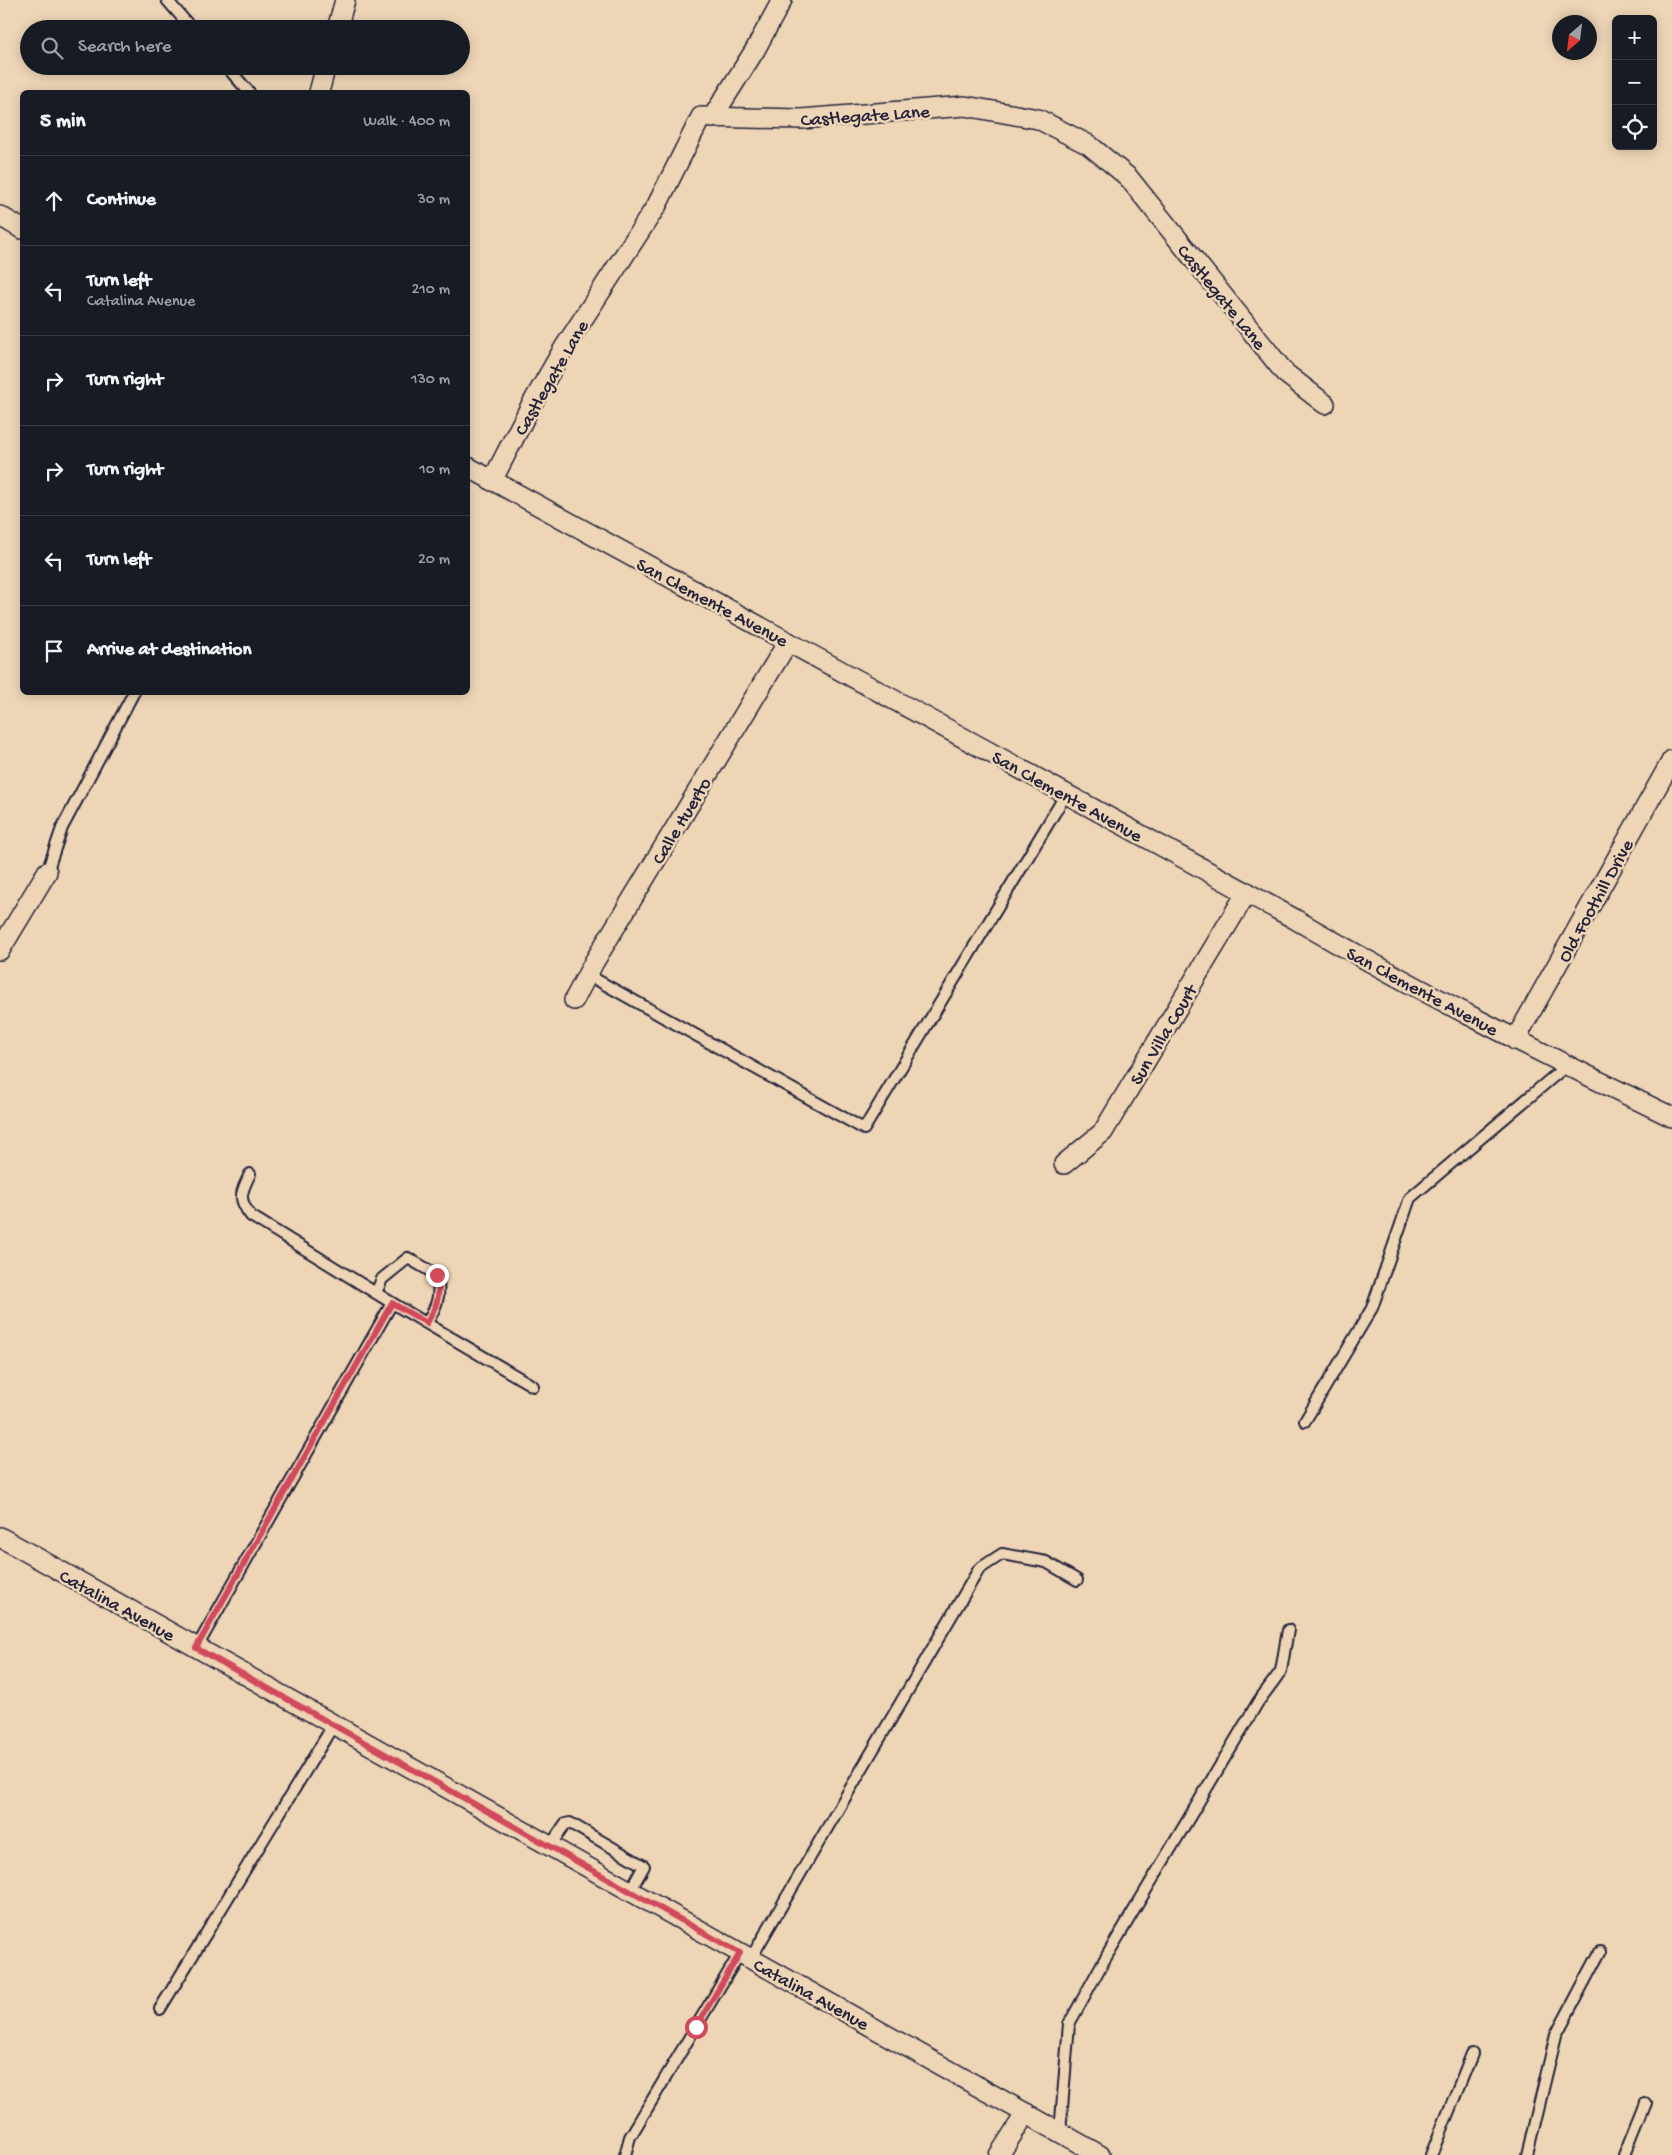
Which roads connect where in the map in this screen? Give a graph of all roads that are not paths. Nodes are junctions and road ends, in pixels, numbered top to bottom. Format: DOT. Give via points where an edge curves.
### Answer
graph roads {
  1 [pos="167,0"];
  2 [pos="345,0"];
  3 [pos="782,0"];
  4 [pos="184,20"];
  5 [pos="339,20"];
  6 [pos="234,75"];
  7 [pos="323,75"];
  8 [pos="247,90"];
  9 [pos="319,90"];
  10 [pos="712,118"];
  11 [pos="0,216"];
  12 [pos="20,228"];
  13 [pos="1325,404"];
  14 [pos="470,468"];
  15 [pos="492,481"];
  16 [pos="788,642"];
  17 [pos="132,695"];
  18 [pos="1672,760"];
  19 [pos="1066,794"];
  20 [pos="47,872"];
  21 [pos="1247,892"];
  22 [pos="0,950"];
  23 [pos="588,975"];
  24 [pos="574,1000"];
  25 [pos="1515,1040"];
  26 [pos="1566,1066"];
  27 [pos="1672,1116"];
  28 [pos="1064,1164"];
  29 [pos="250,1174"];
  30 [pos="376,1293"];
  31 [pos="392,1303"];
  32 [pos="427,1323"];
  33 [pos="533,1386"];
  34 [pos="1305,1421"];
  35 [pos="0,1537"];
  36 [pos="1077,1580"];
  37 [pos="1288,1630"];
  38 [pos="196,1648"];
  39 [pos="334,1724"];
  40 [pos="550,1846"];
  41 [pos="630,1891"];
  42 [pos="1600,1952"];
  43 [pos="745,1956"];
  44 [pos="160,2009"];
  45 [pos="1472,2054"];
  46 [pos="1645,2102"];
  47 [pos="1026,2113"];
  48 [pos="1060,2132"];
  49 [pos="625,2155"];
  50 [pos="999,2155"];
  51 [pos="1100,2155"];
  52 [pos="1431,2155"];
  53 [pos="1527,2155"];
  54 [pos="1624,2155"];
  1 -- 4 [label="lane"];
  2 -- 5 [label="street"];
  3 -- 10 [label="street"];
  6 -- 8 [label="lane"];
  7 -- 9 [label="street"];
  10 -- 13 [label="street, Castlegate Lane" via="801,119 965,106 1038,119 1089,144 1128,177 1285,373"];
  10 -- 15 [label="street, Castlegate Lane" via="701,117 657,205 564,348"];
  11 -- 12 [label="street"];
  14 -- 15 [label="street, San Clemente Avenue"];
  15 -- 16 [label="street, San Clemente Avenue"];
  16 -- 19 [label="street, San Clemente Avenue"];
  16 -- 23 [label="street, Calle Huerto"];
  17 -- 20 [label="lane" via="62,828"];
  18 -- 25 [label="street, Old Foothill Drive"];
  19 -- 21 [label="street, San Clemente Avenue"];
  19 -- 23 [label="lane" via="864,1128"];
  20 -- 22 [label="street"];
  21 -- 25 [label="street, San Clemente Avenue"];
  21 -- 28 [label="street, Sun Villa Court" via="1103,1132"];
  23 -- 24 [label="street, Calle Huerto"];
  25 -- 26 [label="street, San Clemente Avenue"];
  26 -- 27 [label="street, San Clemente Avenue"];
  26 -- 34 [label="lane" via="1410,1198 1372,1308"];
  29 -- 30 [label="lane" via="241,1195 251,1216"];
  30 -- 31 [label="lane"];
  30 -- 32 [label="lane" via="382,1279 408,1258 423,1266 437,1275 439,1285 438,1303"];
  31 -- 32 [label="lane"];
  31 -- 38 [label="lane"];
  32 -- 33 [label="lane"];
  35 -- 38 [label="street, Catalina Avenue"];
  36 -- 43 [label="lane" via="1046,1562 1002,1554 979,1569"];
  37 -- 48 [label="lane" via="1281,1671 1258,1702 1069,2024"];
  38 -- 39 [label="street, Catalina Avenue"];
  39 -- 40 [label="street, Catalina Avenue"];
  39 -- 44 [label="lane"];
  40 -- 41 [label="street, Catalina Avenue"];
  40 -- 41 [label="lane" via="565,1824 570,1824 644,1866"];
  41 -- 43 [label="street, Catalina Avenue"];
  42 -- 53 [label="lane" via="1556,2035"];
  43 -- 47 [label="street, Catalina Avenue"];
  43 -- 49 [label="lane" via="630,2137"];
  45 -- 52 [label="lane"];
  46 -- 54 [label="lane"];
  47 -- 48 [label="street, Catalina Avenue"];
  47 -- 50 [label="street"];
  48 -- 51 [label="street, Catalina Avenue"];
}
